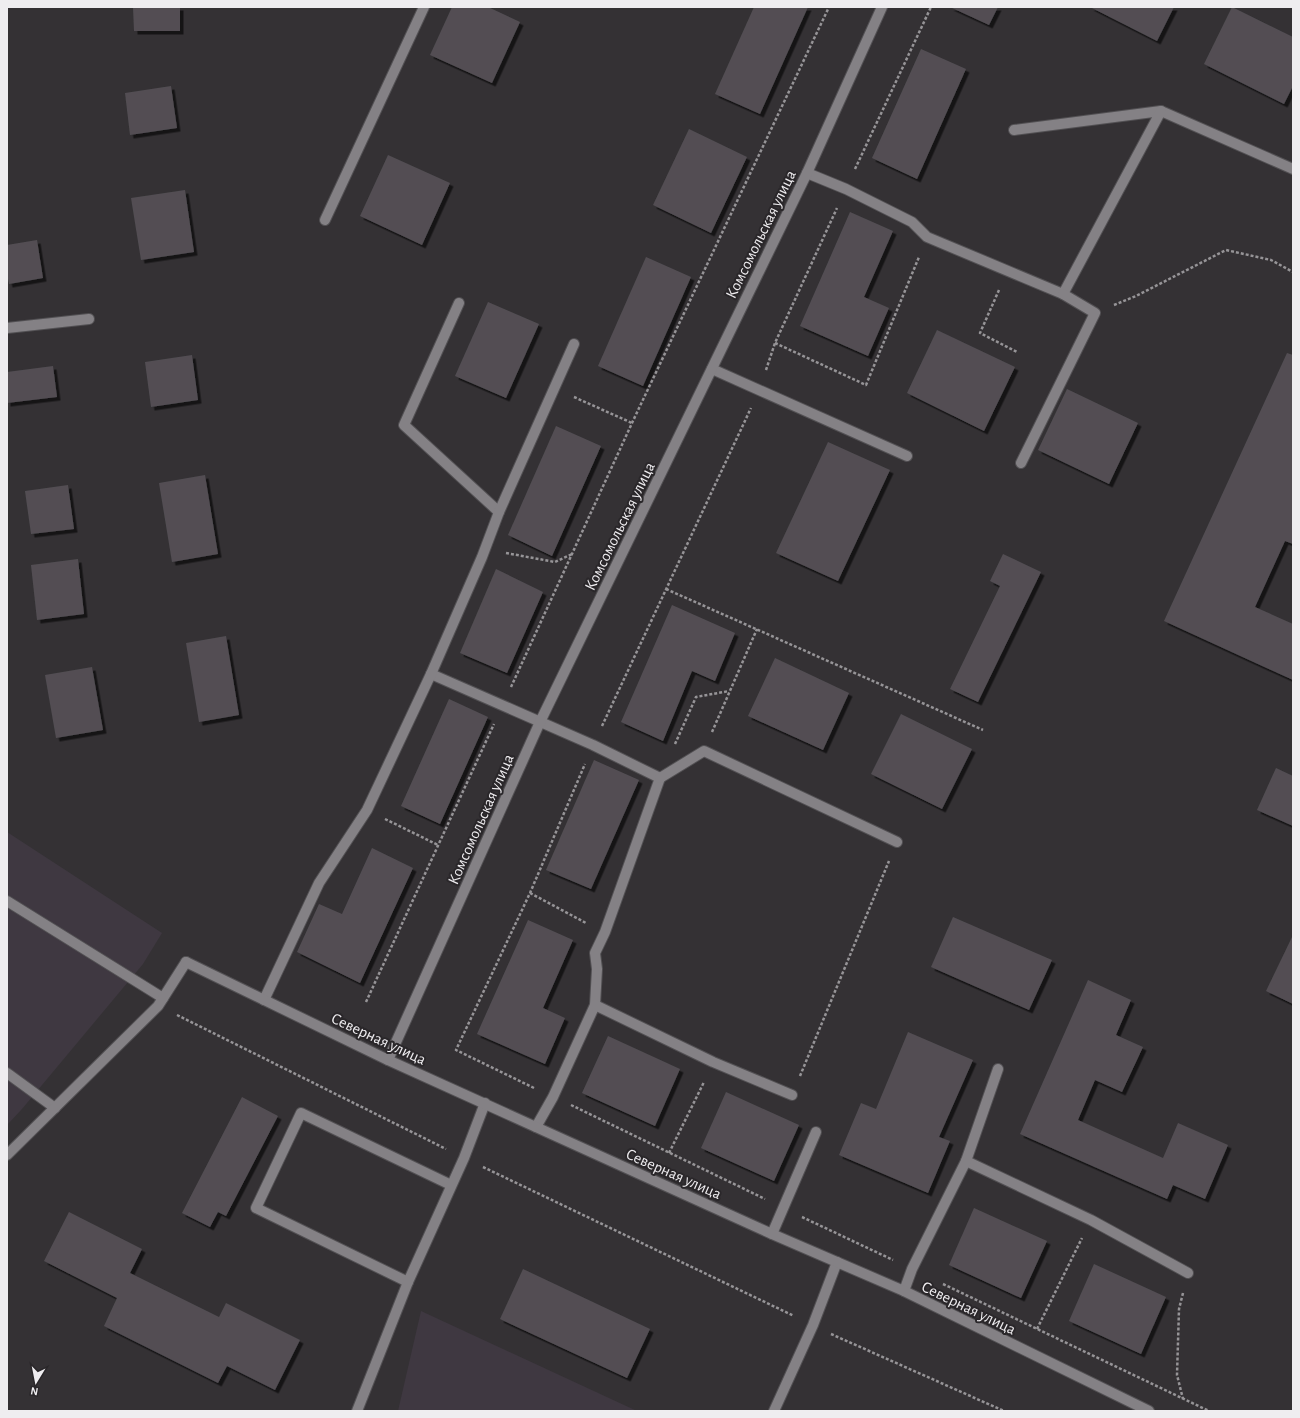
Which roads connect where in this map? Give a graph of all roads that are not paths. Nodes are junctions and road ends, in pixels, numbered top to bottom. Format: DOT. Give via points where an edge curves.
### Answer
graph roads {
  1 [pos="424,7"];
  2 [pos="882,7"];
  3 [pos="1161,111"];
  4 [pos="1014,130"];
  5 [pos="1293,169"];
  6 [pos="806,173"];
  7 [pos="325,220"];
  8 [pos="1063,294"];
  9 [pos="459,303"];
  10 [pos="89,319"];
  11 [pos="7,328"];
  12 [pos="574,344"];
  13 [pos="712,369"];
  14 [pos="907,456"];
  15 [pos="1021,462"];
  16 [pos="499,512"];
  17 [pos="431,674"];
  18 [pos="540,722"];
  19 [pos="660,778"];
  20 [pos="897,842"];
  21 [pos="7,900"];
  22 [pos="264,1000"];
  23 [pos="161,1002"];
  24 [pos="594,1006"];
  25 [pos="388,1060"];
  26 [pos="998,1069"];
  27 [pos="7,1072"];
  28 [pos="792,1095"];
  29 [pos="485,1103"];
  30 [pos="55,1108"];
  31 [pos="536,1127"];
  32 [pos="816,1132"];
  33 [pos="7,1155"];
  34 [pos="966,1161"];
  35 [pos="451,1185"];
  36 [pos="772,1234"];
  37 [pos="837,1262"];
  38 [pos="1188,1273"];
  39 [pos="408,1282"];
  40 [pos="904,1292"];
  41 [pos="357,1411"];
  42 [pos="774,1411"];
  43 [pos="1149,1411"];
  1 -- 7 [label="street"];
  2 -- 6 [label="street, Комсомольская улица"];
  3 -- 4 [label="street"];
  3 -- 5 [label="street"];
  3 -- 8 [label="street"];
  6 -- 8 [label="street" via="846,189 912,222 927,237"];
  6 -- 13 [label="street, Комсомольская улица"];
  8 -- 15 [label="street" via="1095,313"];
  9 -- 16 [label="street" via="404,425"];
  10 -- 11 [label="street"];
  12 -- 16 [label="street"];
  13 -- 14 [label="street"];
  13 -- 18 [label="street, Комсомольская улица"];
  16 -- 17 [label="street"];
  17 -- 18 [label="street"];
  17 -- 22 [label="street" via="367,810 319,883"];
  18 -- 19 [label="street"];
  18 -- 25 [label="street, Комсомольская улица"];
  19 -- 20 [label="street" via="704,751"];
  19 -- 24 [label="street" via="595,954 597,969"];
  21 -- 23 [label="street"];
  22 -- 23 [label="street, Северная улица" via="186,962"];
  22 -- 25 [label="street, Северная улица"];
  23 -- 30 [label="street"];
  24 -- 28 [label="street" via="713,1062"];
  24 -- 31 [label="street" via="553,1097"];
  25 -- 29 [label="street, Северная улица"];
  26 -- 34 [label="street"];
  27 -- 30 [label="street"];
  29 -- 31 [label="street, Северная улица"];
  29 -- 35 [label="street"];
  30 -- 33 [label="street"];
  31 -- 36 [label="street, Северная улица"];
  32 -- 36 [label="street"];
  34 -- 38 [label="street" via="1091,1220"];
  34 -- 40 [label="street" via="912,1269"];
  35 -- 39 [label="street"];
  35 -- 39 [label="street" via="301,1113 256,1208"];
  36 -- 37 [label="street, Северная улица"];
  37 -- 40 [label="street, Северная улица"];
  37 -- 42 [label="street" via="813,1325"];
  39 -- 41 [label="street"];
  40 -- 43 [label="street, Северная улица"];
}
